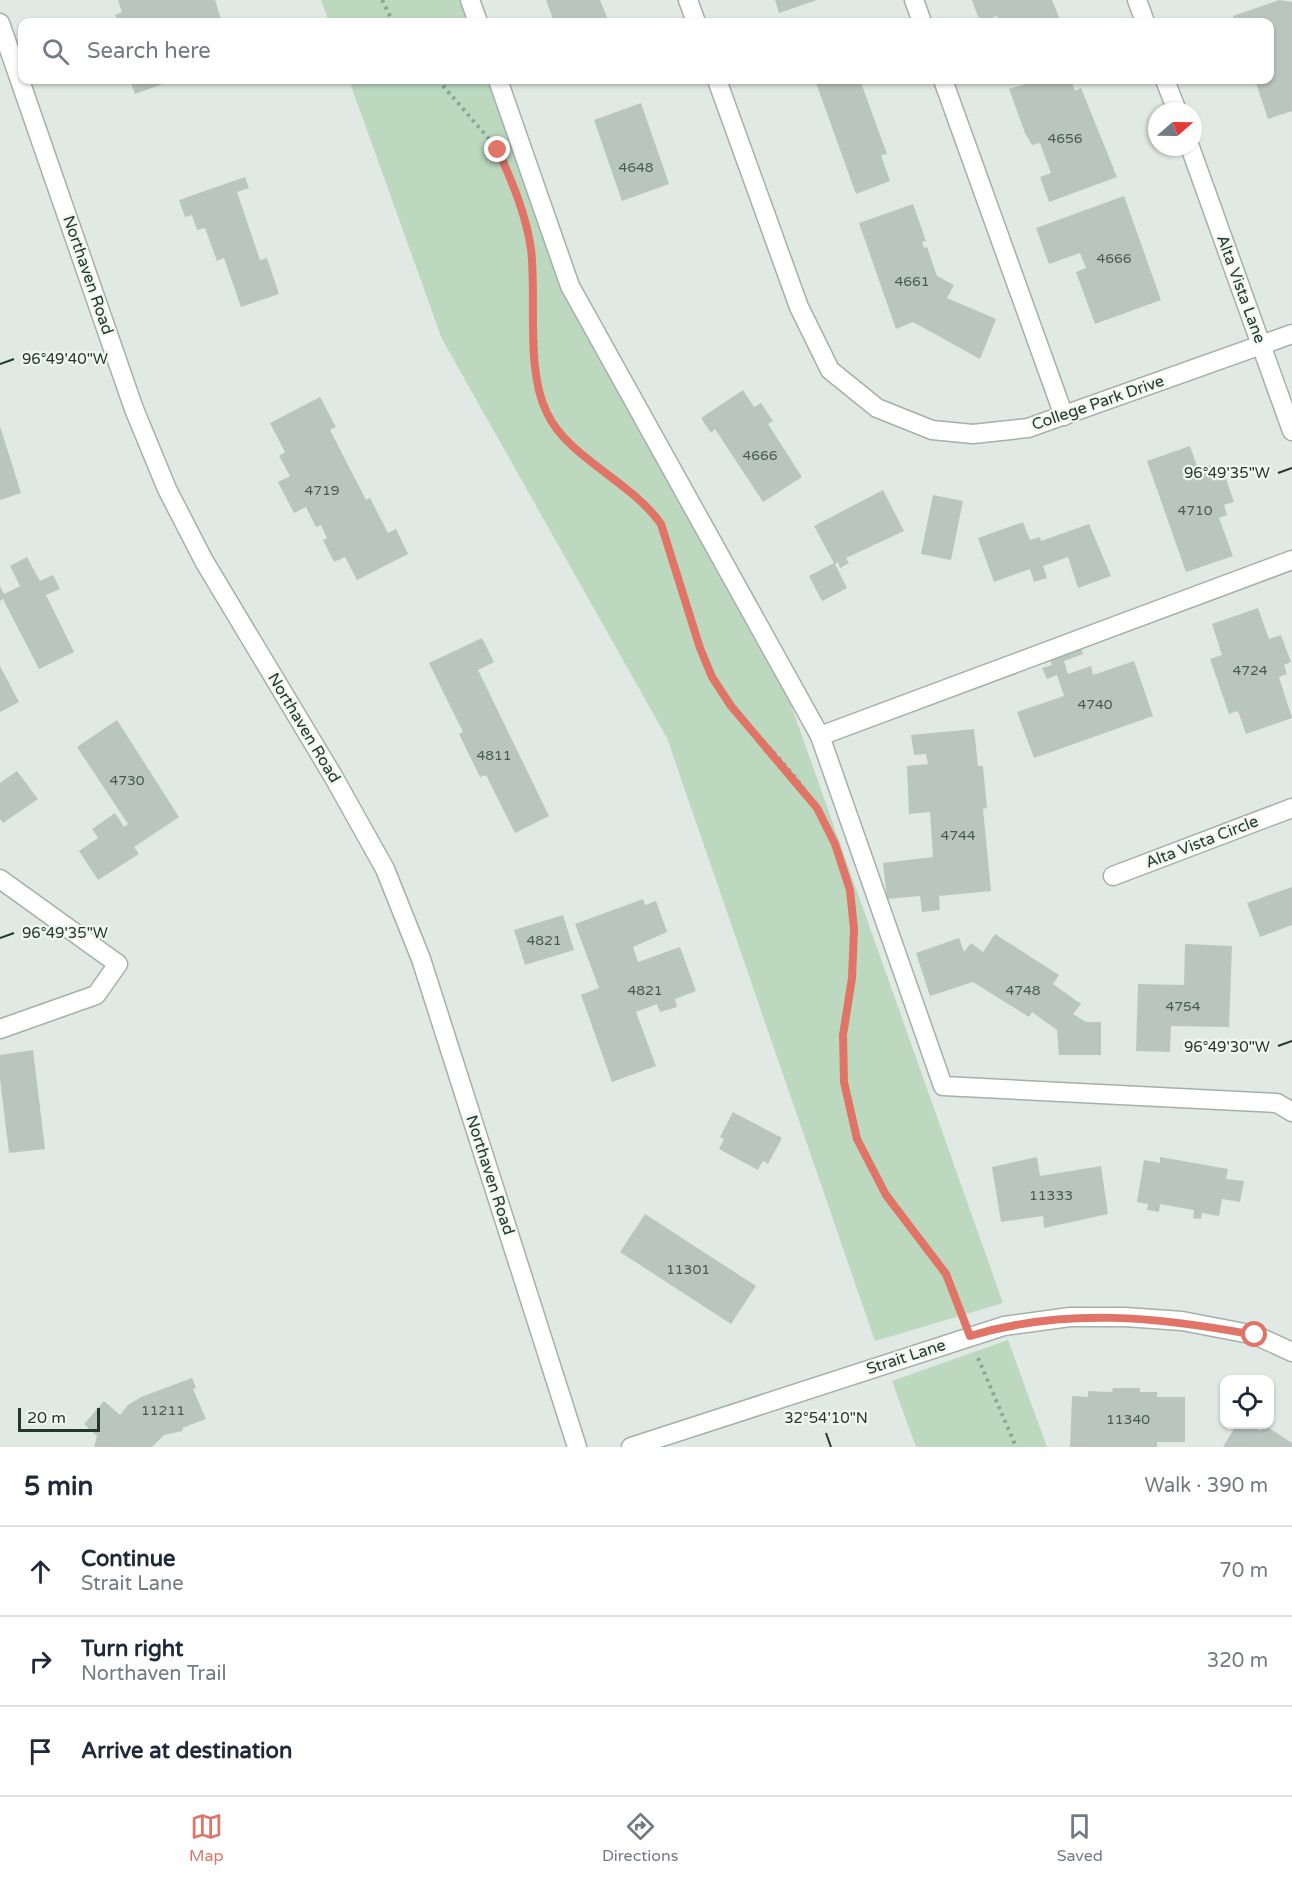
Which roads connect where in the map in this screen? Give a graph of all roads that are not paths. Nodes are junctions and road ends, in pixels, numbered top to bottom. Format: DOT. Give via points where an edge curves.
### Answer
graph roads {
  1 [pos="470,0"];
  2 [pos="688,0"];
  3 [pos="914,0"];
  4 [pos="1137,0"];
  5 [pos="477,18"];
  6 [pos="695,18"];
  7 [pos="921,18"];
  8 [pos="1144,18"];
  9 [pos="0,23"];
  10 [pos="18,75"];
  11 [pos="21,84"];
  12 [pos="499,84"];
  13 [pos="718,84"];
  14 [pos="944,84"];
  15 [pos="1167,84"];
  16 [pos="1174,102"];
  17 [pos="1193,156"];
  18 [pos="1292,334"];
  19 [pos="1261,345"];
  20 [pos="1064,416"];
  21 [pos="1292,431"];
  22 [pos="1292,560"];
  23 [pos="820,736"];
  24 [pos="1292,808"];
  25 [pos="1113,876"];
  26 [pos="0,879"];
  27 [pos="0,1029"];
  28 [pos="1292,1112"];
  29 [pos="1292,1352"];
  30 [pos="577,1447"];
  31 [pos="631,1447"];
  1 -- 5 [label="street"];
  2 -- 6 [label="street"];
  3 -- 7 [label="street"];
  4 -- 8 [label="street"];
  9 -- 10 [label="street, Northaven Road"];
  11 -- 30 [label="street, Northaven Road" via="134,409 167,489 204,561 385,869 413,939"];
  12 -- 23 [label="street" via="570,286"];
  13 -- 20 [label="street, College Park Drive" via="799,307 830,369 877,408 932,430 973,434 1028,428"];
  14 -- 20 [label="street"];
  15 -- 16 [label="street"];
  17 -- 19 [label="street, Alta Vista Lane"];
  18 -- 19 [label="street, College Park Drive"];
  19 -- 20 [label="street, College Park Drive"];
  19 -- 21 [label="street, Alta Vista Lane"];
  22 -- 23 [label="street"];
  23 -- 28 [label="street" via="943,1086 1277,1103"];
  24 -- 25 [label="street, Alta Vista Circle"];
  26 -- 27 [label="street" via="118,964 96,995"];
  29 -- 31 [label="street, Strait Lane" via="1255,1335 1182,1321 1070,1317 1004,1326"];
}
